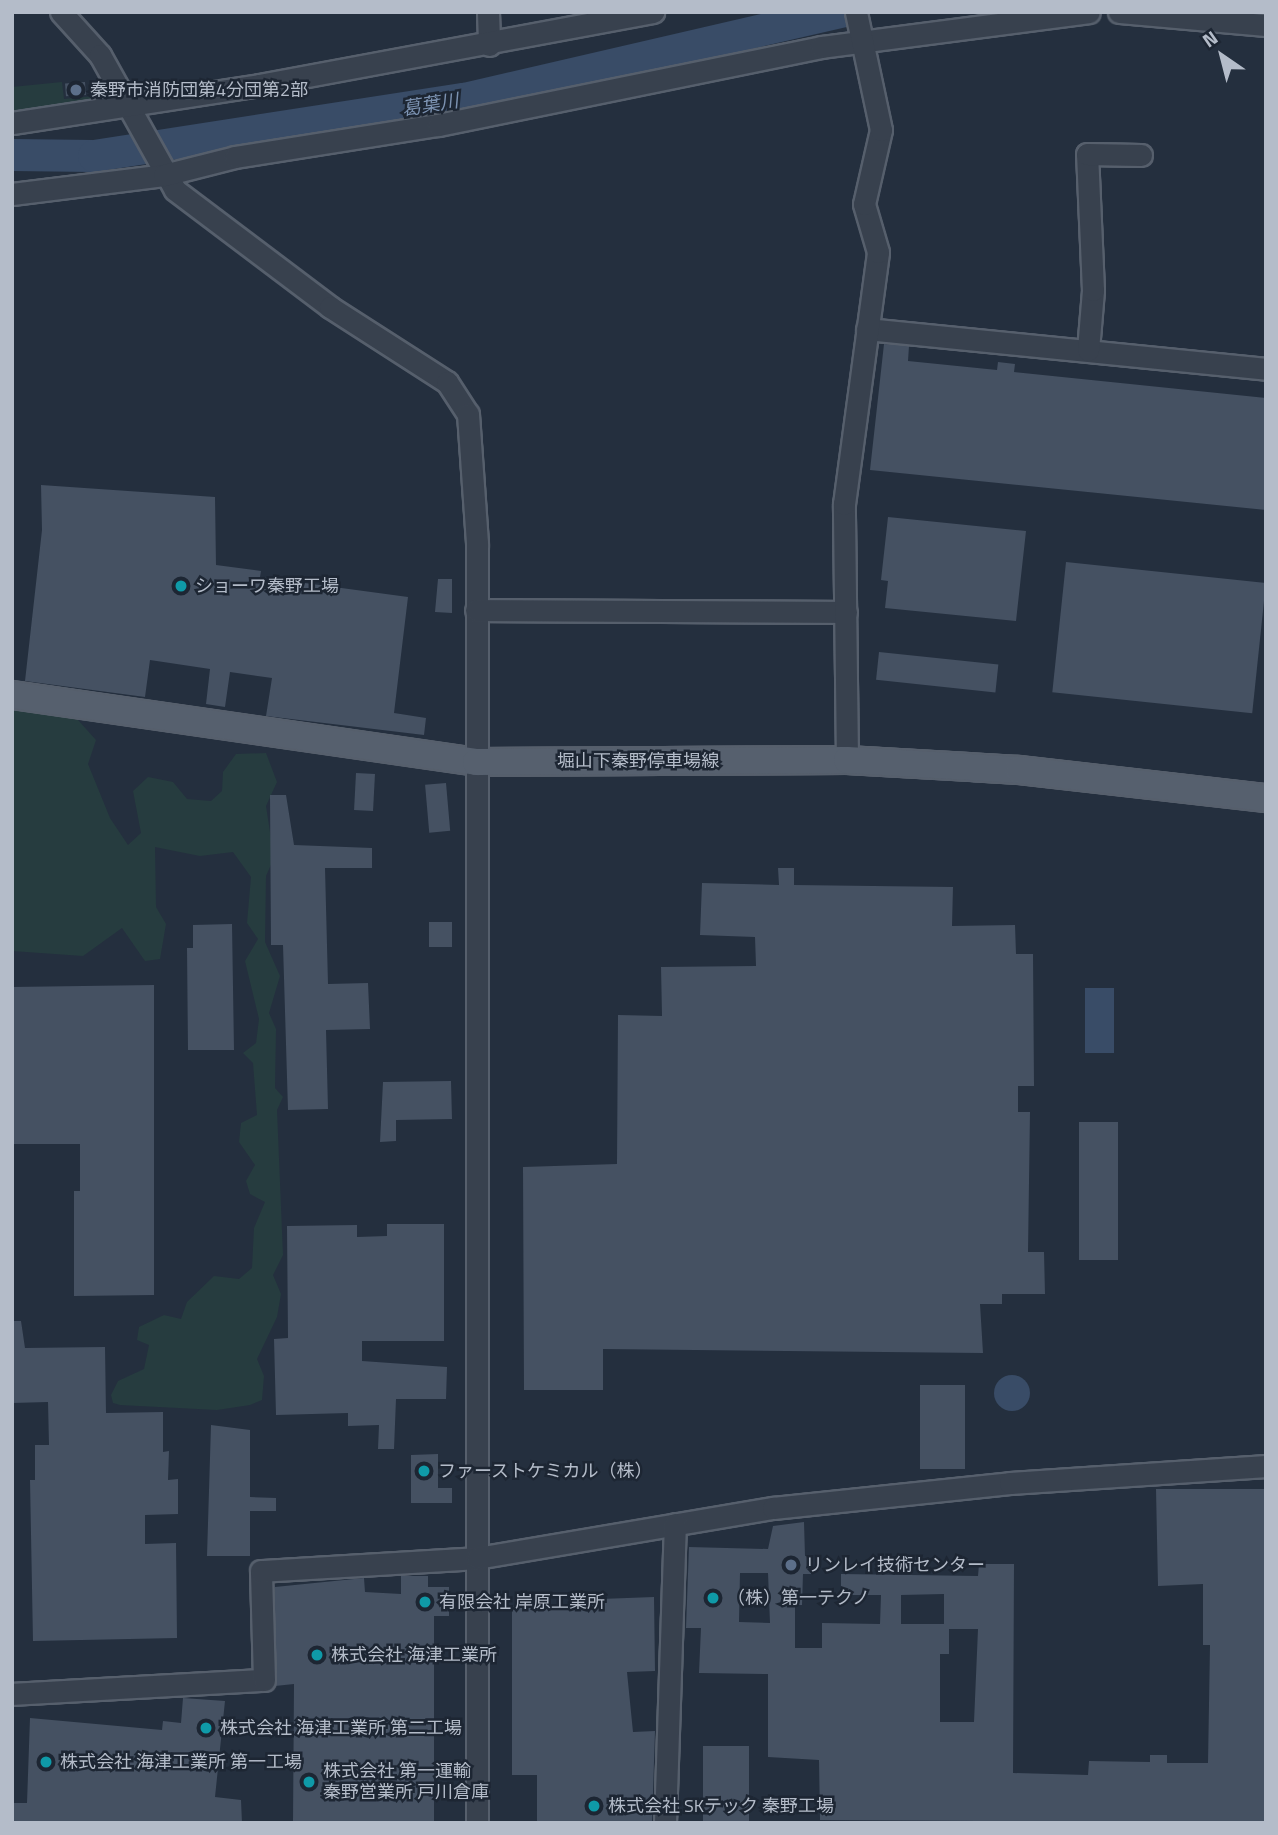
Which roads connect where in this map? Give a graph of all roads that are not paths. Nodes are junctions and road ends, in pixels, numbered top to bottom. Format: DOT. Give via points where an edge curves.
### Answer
graph roads {
  1 [pos="61,12"];
  2 [pos="488,12"];
  3 [pos="653,12"];
  4 [pos="856,12"];
  5 [pos="1089,12"];
  6 [pos="1119,12"];
  7 [pos="1266,25"];
  8 [pos="862,40"];
  9 [pos="489,45"];
  10 [pos="130,105"];
  11 [pos="12,123"];
  12 [pos="1141,155"];
  13 [pos="161,170"];
  14 [pos="12,194"];
  15 [pos="867,329"];
  16 [pos="1088,350"];
  17 [pos="1266,369"];
  18 [pos="477,610"];
  19 [pos="846,612"];
  20 [pos="12,695"];
  21 [pos="846,760"];
  22 [pos="476,762"];
  23 [pos="1266,798"];
  24 [pos="1266,1466"];
  25 [pos="676,1524"];
  26 [pos="477,1558"];
  27 [pos="12,1694"];
  28 [pos="477,1823"];
  29 [pos="665,1823"];
  1 -- 10 [label="street" via="100,55"];
  2 -- 9 [label="street"];
  3 -- 9 [label="street"];
  4 -- 8 [label="street"];
  5 -- 8 [label="street"];
  6 -- 7 [label="street"];
  8 -- 13 [label="street"];
  8 -- 15 [label="street" via="881,130 864,204 878,252"];
  9 -- 10 [label="street"];
  10 -- 11 [label="street"];
  10 -- 13 [label="street"];
  12 -- 16 [label="street" via="1087,154 1093,290"];
  13 -- 14 [label="street"];
  13 -- 18 [label="street" via="189,202 330,307 456,390 470,427"];
  15 -- 16 [label="street"];
  15 -- 19 [label="street" via="844,504"];
  16 -- 17 [label="street"];
  18 -- 19 [label="street"];
  18 -- 22 [label="street"];
  19 -- 21 [label="street"];
  20 -- 22 [label="main road, 堀山下秦野停車場線"];
  21 -- 22 [label="main road, 堀山下秦野停車場線"];
  21 -- 23 [label="main road, 堀山下秦野停車場線" via="1019,770"];
  22 -- 26 [label="street"];
  24 -- 25 [label="street" via="1010,1483 773,1507"];
  25 -- 26 [label="street"];
  25 -- 29 [label="street"];
  26 -- 27 [label="street" via="261,1571 264,1680"];
  26 -- 28 [label="street"];
}
